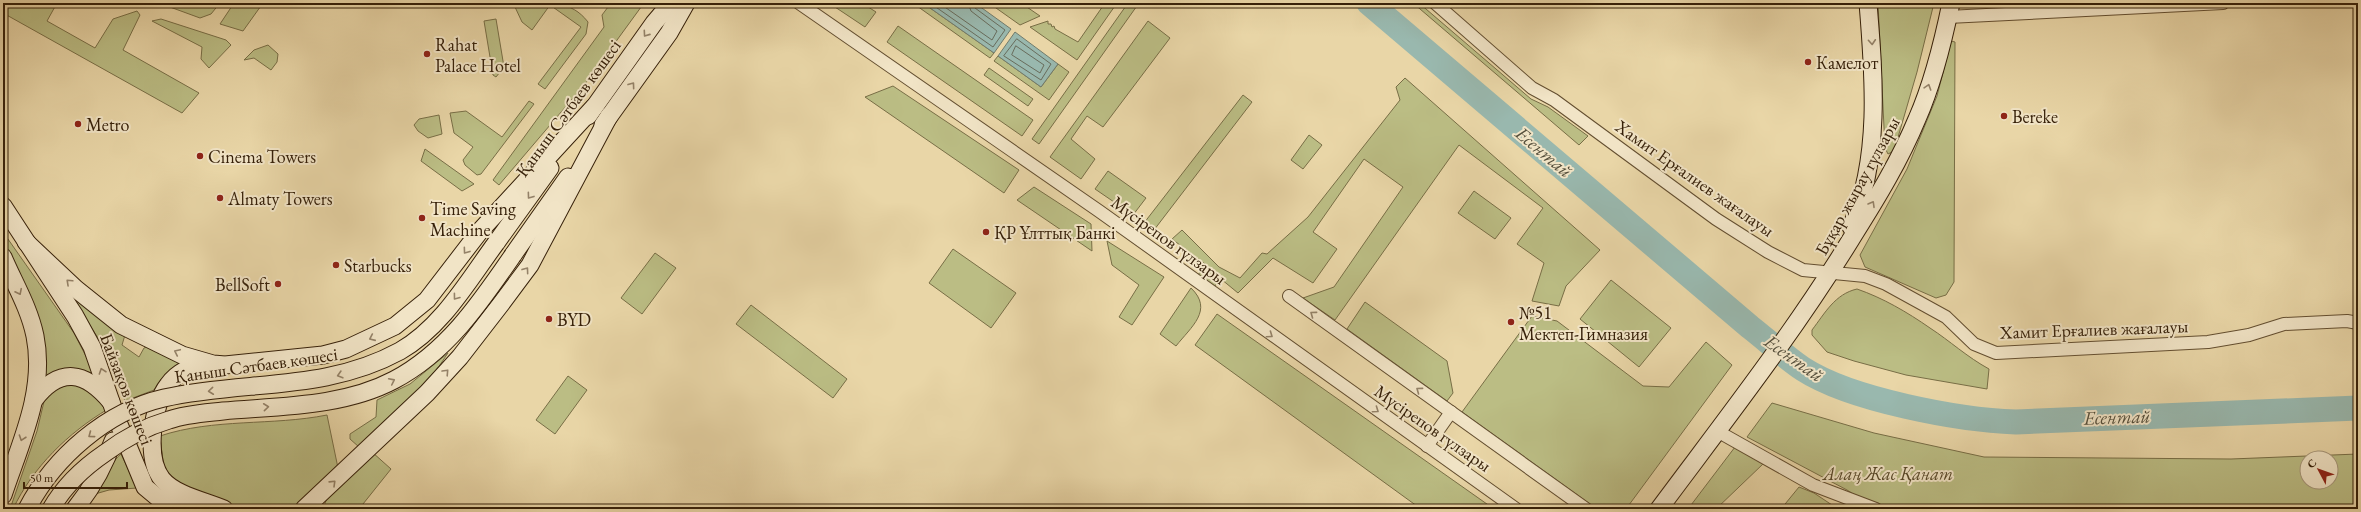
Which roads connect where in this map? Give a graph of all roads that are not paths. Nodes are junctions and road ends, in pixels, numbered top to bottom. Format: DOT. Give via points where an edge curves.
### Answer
graph roads {
  1 [pos="671,3"];
  2 [pos="686,3"];
  3 [pos="799,3"];
  4 [pos="1435,3"];
  5 [pos="1868,3"];
  6 [pos="2223,3"];
  7 [pos="1949,10"];
  8 [pos="594,107"];
  9 [pos="609,116"];
  10 [pos="1869,167"];
  11 [pos="1889,176"];
  12 [pos="3,206"];
  13 [pos="26,242"];
  14 [pos="3,257"];
  15 [pos="1830,273"];
  16 [pos="1289,296"];
  17 [pos="2358,322"];
  18 [pos="213,364"];
  19 [pos="34,400"];
  20 [pos="114,405"];
  21 [pos="1451,412"];
  22 [pos="118,422"];
  23 [pos="1718,431"];
  24 [pos="1427,446"];
  25 [pos="3,495"];
  26 [pos="311,507"];
  27 [pos="27,509"];
  28 [pos="51,509"];
  29 [pos="75,509"];
  30 [pos="188,509"];
  31 [pos="224,509"];
  32 [pos="1516,509"];
  33 [pos="1586,509"];
  34 [pos="1659,509"];
  35 [pos="1876,509"];
  1 -- 8 [label="main road, Қаныш Сәтбаев көшесі, one-way" via="654,22"];
  9 -- 2 [label="main road, Қаныш Сәтбаев көшесі, one-way" via="669,33"];
  3 -- 24 [label="street, Мүсірепов гүлзары, one-way" via="1099,211"];
  4 -- 15 [label="street, Хамит Ерғалиев жағалауы" via="1532,88 1554,100 1716,220 1803,270"];
  5 -- 10 [label="main road, Бұқар жырау гүлзары, one-way" via="1874,68"];
  6 -- 7 [label="street"];
  11 -- 7 [label="main road, Бұқар жырау гүлзары, one-way" via="1918,118"];
  8 -- 18 [label="main road, one-way" via="480,230 427,300 395,326 346,349 323,355"];
  8 -- 27 [label="main road, Қаныш Сәтбаев көшесі, one-way, bridge" via="442,316 416,341 359,369 330,378 163,398 122,414 63,459 33,496"];
  26 -- 9 [label="main road, one-way" via="432,387 460,357 502,304 530,265"];
  28 -- 9 [label="main road, Қаныш Сәтбаев көшесі, one-way, bridge" via="82,470 118,443 154,425 196,414 328,401 367,392 410,372 445,344 460,328 514,255"];
  10 -- 11 [label="main road"];
  10 -- 15 [label="main road, Бұқар жырау гүлзары" via="1854,220"];
  15 -- 11 [label="main road, Бұқар жырау гүлзары, one-way"];
  12 -- 13 [label="main road, Байзақов көшесі"];
  18 -- 13 [label="main road, one-way" via="182,355 121,325 76,289"];
  20 -- 13 [label="main road, Байзақов көшесі, one-way" via="92,347"];
  14 -- 19 [label="main road, one-way" via="21,295 35,336 38,367"];
  15 -- 17 [label="street, Хамит Ерғалиев жағалауы" via="1865,276 1886,284 1946,317 1974,344 1996,354 2208,342 2250,335 2284,324"];
  15 -- 23 [label="main road, Бұқар жырау гүлзары"];
  21 -- 16 [label="street, Мүсірепов гүлзары, one-way"];
  18 -- 31 [label="main road" via="191,368 168,385 156,410 152,453 156,470 167,485"];
  19 -- 20 [label="main road" via="58,378 75,376 100,389"];
  19 -- 25 [label="main road, one-way"];
  20 -- 22 [label="main road, Байзақов көшесі"];
  21 -- 24 [label="street"];
  21 -- 33 [label="street, Мүсірепов гүлзары"];
  22 -- 29 [label="main road" via="105,465"];
  22 -- 30 [label="main road, Байзақов көшесі" via="145,488 156,497"];
  23 -- 34 [label="main road, Бұқар жырау гүлзары"];
  23 -- 35 [label="street" via="1813,485"];
  24 -- 32 [label="street, Мүсірепов гүлзары"];
}
